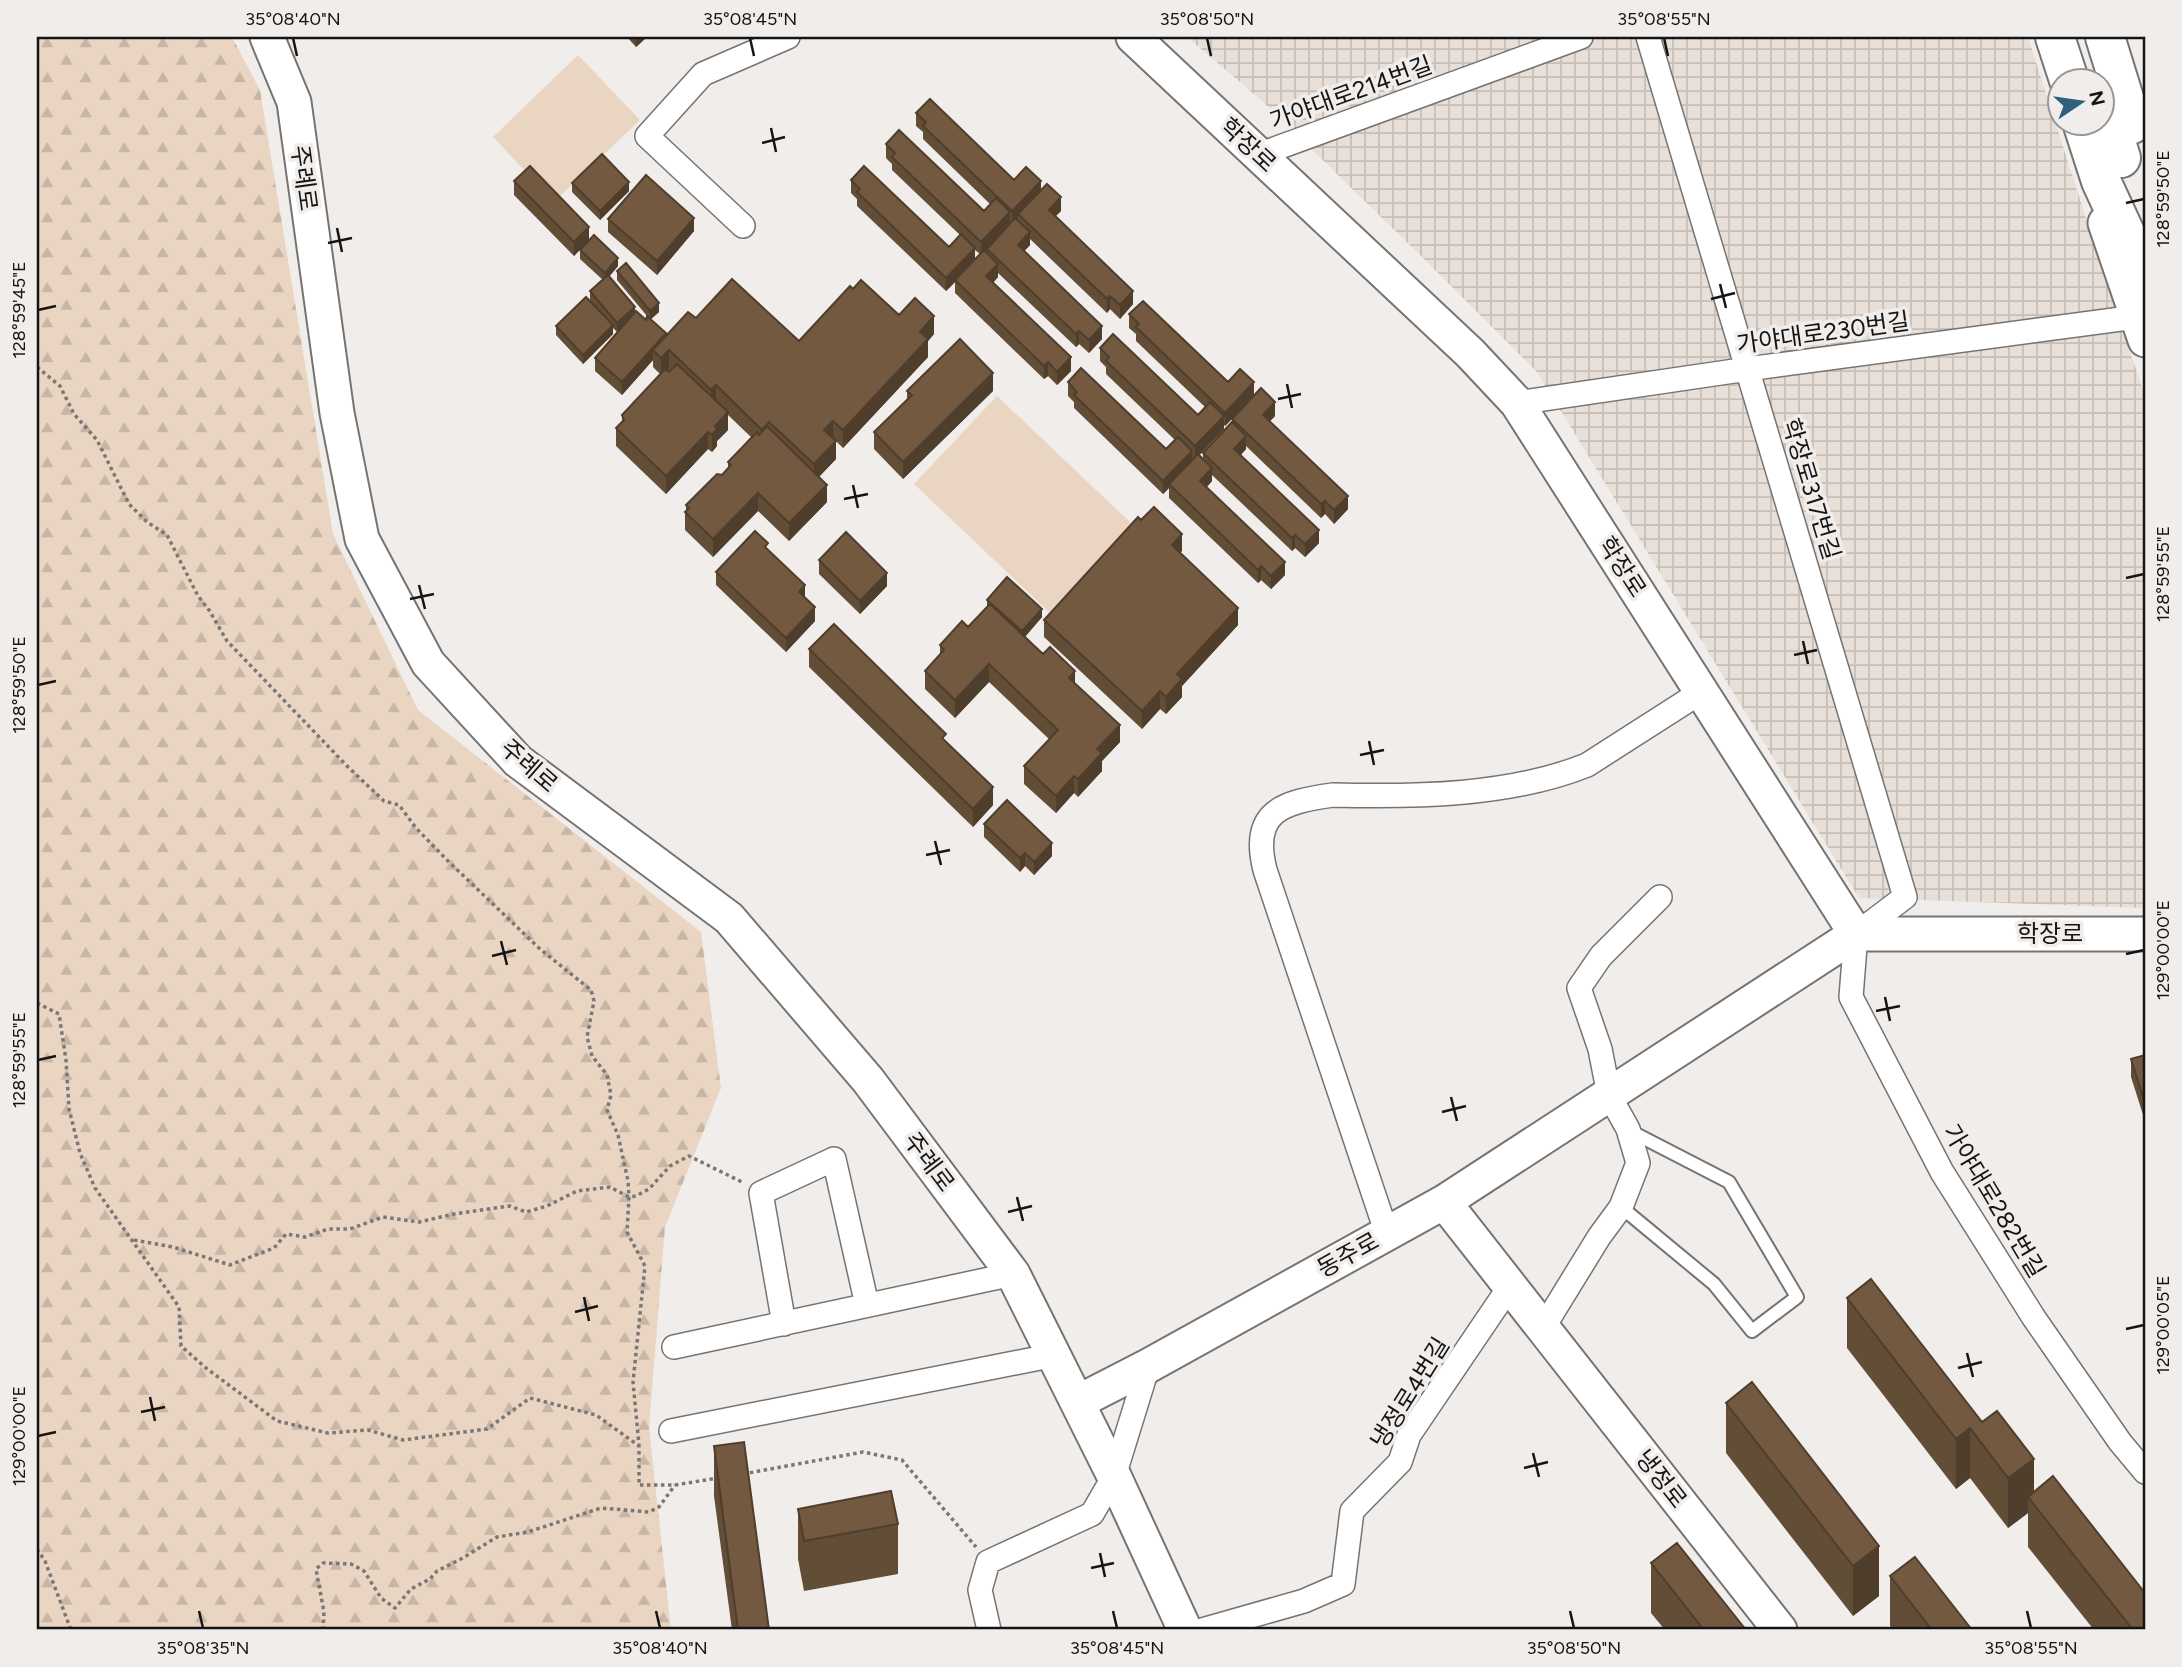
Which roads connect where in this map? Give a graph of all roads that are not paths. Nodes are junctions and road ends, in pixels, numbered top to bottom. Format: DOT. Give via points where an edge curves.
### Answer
graph roads {
  1 [pos="267,37"];
  2 [pos="788,37"];
  3 [pos="1133,37"];
  4 [pos="1581,37"];
  5 [pos="1648,37"];
  6 [pos="2042,37"];
  7 [pos="2055,37"];
  8 [pos="2070,37"];
  9 [pos="2083,37"];
  10 [pos="2105,37"];
  11 [pos="2118,37"];
  12 [pos="2131,37"];
  13 [pos="2052,66"];
  14 [pos="2064,66"];
  15 [pos="2079,66"];
  16 [pos="2092,66"];
  17 [pos="2145,84"];
  18 [pos="2145,125"];
  19 [pos="2076,136"];
  20 [pos="2087,136"];
  21 [pos="2101,136"];
  22 [pos="2114,136"];
  23 [pos="1258,155"];
  24 [pos="2145,166"];
  25 [pos="743,226"];
  26 [pos="2145,237"];
  27 [pos="2145,275"];
  28 [pos="2141,328"];
  29 [pos="1748,369"];
  30 [pos="1517,403"];
  31 [pos="1701,692"];
  32 [pos="1660,897"];
  33 [pos="1856,934"];
  34 [pos="2145,934"];
  35 [pos="1609,1095"];
  36 [pos="1628,1129"];
  37 [pos="1444,1202"];
  38 [pos="1621,1207"];
  39 [pos="1387,1234"];
  40 [pos="1013,1274"];
  41 [pos="1510,1286"];
  42 [pos="867,1305"];
  43 [pos="784,1324"];
  44 [pos="1543,1328"];
  45 [pos="674,1347"];
  46 [pos="1055,1355"];
  47 [pos="1148,1366"];
  48 [pos="1078,1402"];
  49 [pos="671,1431"];
  50 [pos="2145,1472"];
  51 [pos="1114,1476"];
  52 [pos="989,1630"];
  53 [pos="1185,1630"];
  54 [pos="1202,1630"];
  55 [pos="1780,1630"];
  1 -- 40 [label="main road, 주례로" via="294,102 337,413 362,539 428,663 518,761 729,918 868,1080"];
  2 -- 25 [label="street" via="703,74 647,136"];
  3 -- 23 [label="main road, 학장로"];
  4 -- 23 [label="street, 가야대로214번길"];
  5 -- 29 [label="street, 학장로317번길"];
  6 -- 13 [label="main road"];
  7 -- 14 [label="highway"];
  8 -- 15 [label="main road"];
  9 -- 16 [label="highway"];
  10 -- 24 [label="highway"];
  11 -- 18 [label="main road"];
  12 -- 17 [label="highway"];
  19 -- 28 [label="main road"];
  20 -- 27 [label="highway" via="2101,181"];
  21 -- 27 [label="main road"];
  22 -- 26 [label="highway"];
  23 -- 30 [label="main road, 학장로" via="1470,353"];
  28 -- 29 [label="street, 가야대로230번길"];
  29 -- 30 [label="street, 가야대로230번길"];
  29 -- 33 [label="street, 학장로317번길" via="1905,897"];
  30 -- 31 [label="main road, 학장로"];
  31 -- 33 [label="main road, 학장로"];
  31 -- 39 [label="street" via="1573,771 1485,791 1308,799 1287,804 1265,825 1260,839 1265,870"];
  32 -- 35 [label="street" via="1601,956 1579,988 1600,1049"];
  33 -- 34 [label="main road, 학장로"];
  33 -- 35 [label="main road, 동주로"];
  33 -- 50 [label="street, 가야대로282번길" via="1851,997 1942,1172 2034,1318"];
  35 -- 36 [label="street"];
  35 -- 37 [label="main road, 동주로"];
  36 -- 38 [label="street" via="1638,1163"];
  36 -- 38 [label="lane" via="1729,1182 1797,1297 1752,1331 1714,1284"];
  37 -- 39 [label="main road, 동주로"];
  37 -- 41 [label="main road, 냉정로"];
  38 -- 44 [label="street"];
  39 -- 47 [label="main road, 동주로"];
  40 -- 42 [label="street"];
  40 -- 46 [label="main road, 주례로"];
  41 -- 44 [label="main road, 냉정로"];
  41 -- 54 [label="street, 냉정로4번길" via="1409,1435 1400,1462 1352,1511 1343,1584 1304,1601"];
  42 -- 43 [label="street"];
  42 -- 43 [label="street" via="834,1159 761,1193"];
  43 -- 45 [label="street"];
  44 -- 55 [label="main road, 냉정로"];
  46 -- 48 [label="main road, 주례로"];
  46 -- 49 [label="street"];
  47 -- 48 [label="main road, 동주로"];
  47 -- 51 [label="street"];
  48 -- 51 [label="main road, 주례로"];
  51 -- 52 [label="street" via="1092,1514 988,1562 980,1590"];
  51 -- 53 [label="main road, 주례로"];
}
